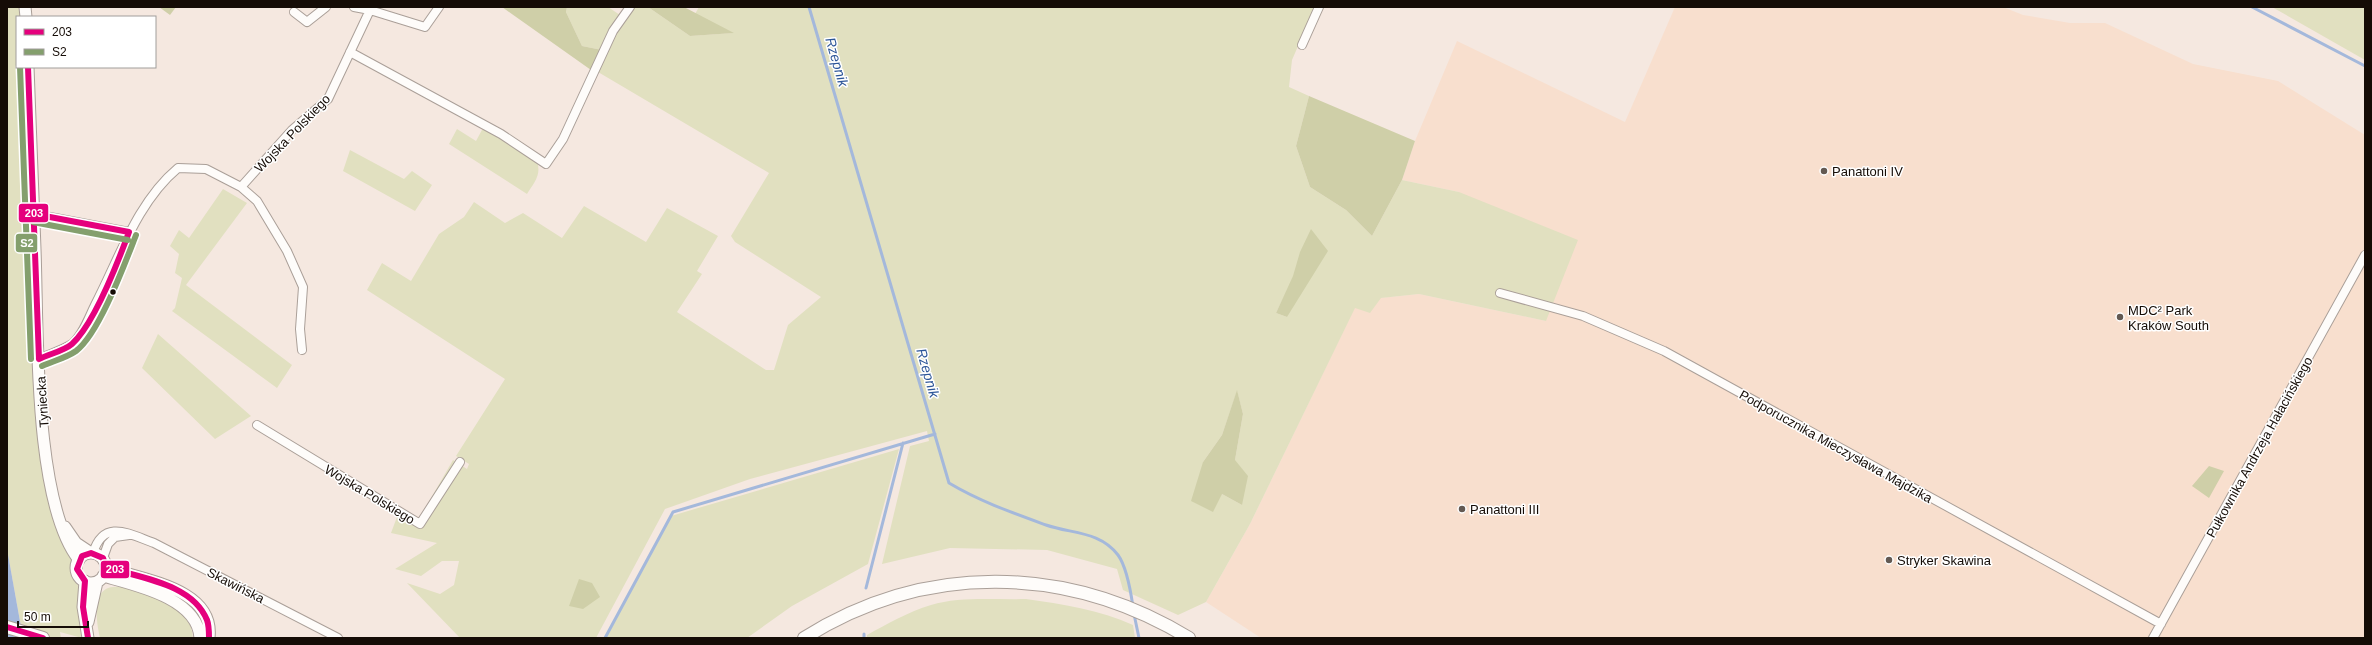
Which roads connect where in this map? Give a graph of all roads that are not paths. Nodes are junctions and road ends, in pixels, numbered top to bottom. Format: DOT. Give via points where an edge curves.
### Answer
graph roads {
  1 [pos="326,7"];
  2 [pos="354,7"];
  3 [pos="439,7"];
  4 [pos="630,7"];
  5 [pos="1319,7"];
  6 [pos="370,10"];
  7 [pos="294,12"];
  8 [pos="1302,45"];
  9 [pos="350,52"];
  10 [pos="28,68"];
  11 [pos="241,187"];
  12 [pos="34,214"];
  13 [pos="129,232"];
  14 [pos="2365,255"];
  15 [pos="1500,294"];
  16 [pos="302,350"];
  17 [pos="39,359"];
  18 [pos="257,425"];
  19 [pos="460,462"];
  20 [pos="59,519"];
  21 [pos="78,560"];
  22 [pos="99,565"];
  23 [pos="85,581"];
  24 [pos="2161,624"];
  25 [pos="7,627"];
  26 [pos="87,633"];
  27 [pos="43,638"];
  28 [pos="200,638"];
  29 [pos="209,638"];
  30 [pos="338,638"];
  31 [pos="804,638"];
  32 [pos="1189,638"];
  33 [pos="2153,638"];
  1 -- 7 [label="street" via="307,22"];
  2 -- 6 [label="street"];
  3 -- 6 [label="street" via="425,27"];
  4 -- 9 [label="street" via="613,31 563,139 546,164 501,134"];
  5 -- 8 [label="street"];
  6 -- 9 [label="street, Wojska Polskiego"];
  9 -- 11 [label="street, Wojska Polskiego" via="328,99 292,130"];
  10 -- 12 [label="street, Tyniecka"];
  11 -- 13 [label="street" via="206,169 178,168 167,178"];
  11 -- 16 [label="street" via="257,201 287,251 303,287 300,329"];
  12 -- 13 [label="street"];
  12 -- 17 [label="street, Tyniecka"];
  13 -- 17 [label="street" via="82,332 72,344"];
  14 -- 24 [label="street, Pułkownika Andrzeja Hałacińskiego"];
  15 -- 24 [label="street, Podporucznika Mieczysława Majdzika" via="1583,316 1664,351"];
  17 -- 20 [label="street, Tyniecka" via="46,460"];
  18 -- 19 [label="street, Wojska Polskiego" via="420,524"];
  20 -- 21 [label="street, Tyniecka" via="67,543"];
  20 -- 22 [label="street, Tyniecka" via="76,543"];
  21 -- 22 [label="street"];
  21 -- 23 [label="street, Tyniecka" via="76,569"];
  22 -- 23 [label="street"];
  22 -- 26 [label="street"];
  22 -- 28 [label="street" via="181,604 196,622"];
  22 -- 29 [label="street" via="181,591 192,598 207,619"];
  22 -- 30 [label="street, Skawińska" via="108,544 115,537 132,535 154,543"];
  23 -- 26 [label="street" via="83,607"];
  24 -- 33 [label="street, Pułkownika Andrzeja Hałacińskiego"];
  25 -- 27 [label="main road"];
  31 -- 32 [label="main road" via="848,614 893,596 935,586 1010,581 1089,593 1147,615"];
}
